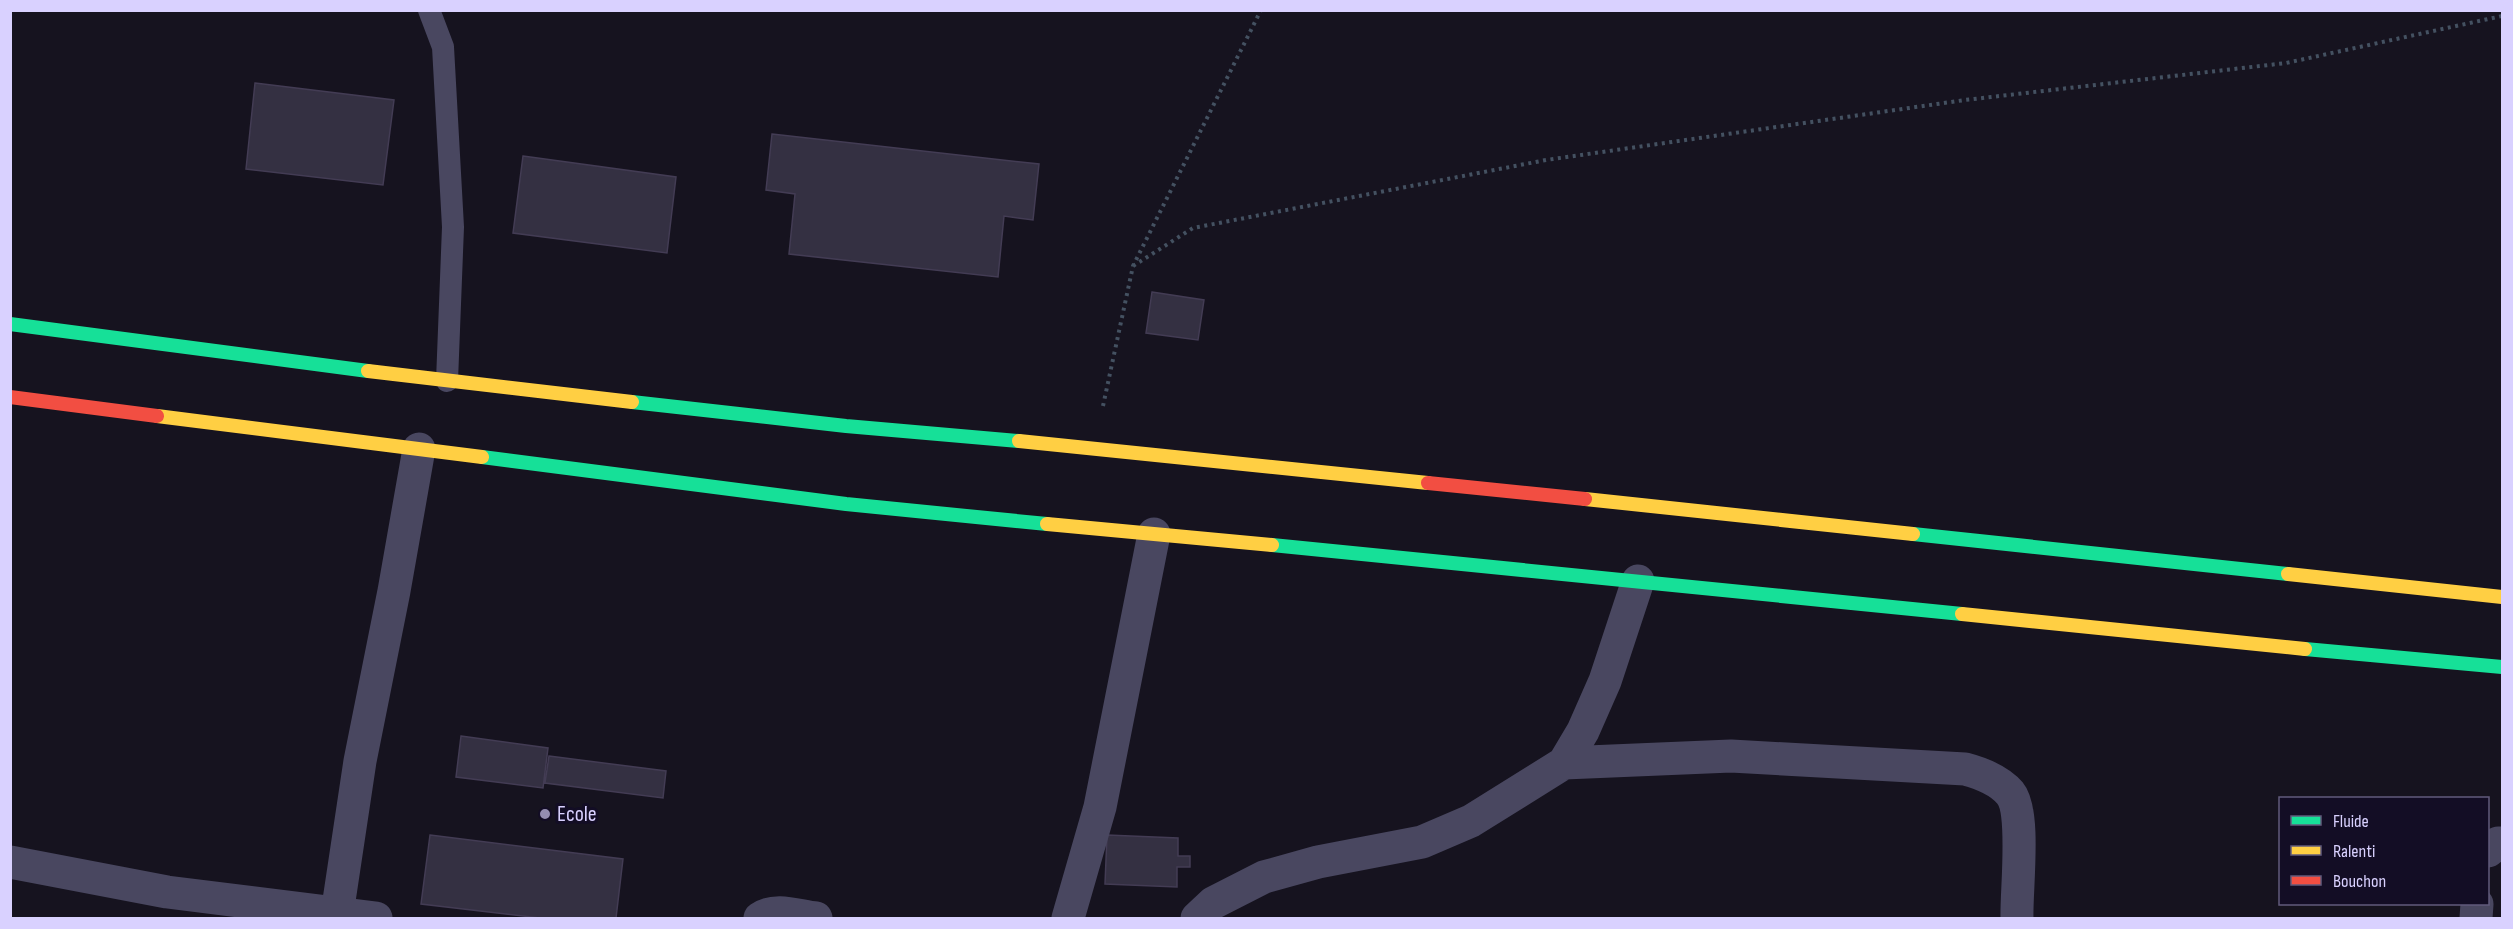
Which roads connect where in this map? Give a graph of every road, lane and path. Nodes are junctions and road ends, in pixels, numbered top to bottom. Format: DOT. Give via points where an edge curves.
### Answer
graph roads {
  1 [pos="429,10"];
  2 [pos="1261,10"];
  3 [pos="2502,16"];
  4 [pos="1133,266"];
  5 [pos="10,324"];
  6 [pos="447,381"];
  7 [pos="10,397"];
  8 [pos="1094,447"];
  9 [pos="419,449"];
  10 [pos="1154,534"];
  11 [pos="1638,581"];
  12 [pos="2502,597"];
  13 [pos="2502,667"];
  14 [pos="1564,763"];
  15 [pos="2502,843"];
  16 [pos="2489,850"];
  17 [pos="10,862"];
  18 [pos="337,914"];
  19 [pos="376,918"];
  20 [pos="760,918"];
  21 [pos="816,918"];
  22 [pos="1068,918"];
  23 [pos="1197,918"];
  24 [pos="2017,918"];
  1 -- 6 [label="lane" via="443,47 453,227"];
  2 -- 4 [label="path"];
  3 -- 4 [label="path" via="2286,63 1965,100 1546,160 1193,228"];
  4 -- 8 [label="path"];
  5 -- 6 [label="street"];
  6 -- 8 [label="street" via="846,426"];
  7 -- 9 [label="street"];
  8 -- 12 [label="street"];
  9 -- 10 [label="street" via="846,504"];
  9 -- 18 [label="street" via="360,761"];
  10 -- 11 [label="street"];
  10 -- 22 [label="street" via="1100,807"];
  11 -- 13 [label="street"];
  11 -- 14 [label="street" via="1605,681"];
  14 -- 23 [label="street" via="1471,821 1422,842 1264,877 1213,903"];
  14 -- 24 [label="street" via="1731,756 1980,773 2011,793 2018,811"];
  15 -- 16 [label="street"];
  17 -- 18 [label="street" via="167,891"];
  18 -- 19 [label="street"];
  20 -- 21 [label="street" via="778,912"];
}
